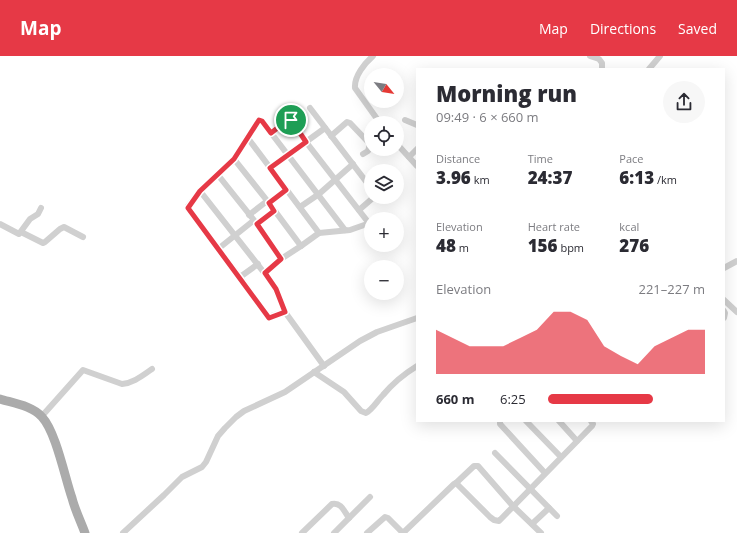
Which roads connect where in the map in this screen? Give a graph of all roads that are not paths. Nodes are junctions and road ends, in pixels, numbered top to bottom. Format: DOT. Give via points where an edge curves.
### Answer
graph roads {
  1 [pos="373,56"];
  2 [pos="590,56"];
  3 [pos="660,56"];
  4 [pos="602,68"];
  5 [pos="650,68"];
  6 [pos="310,108"];
  7 [pos="375,116"];
  8 [pos="405,120"];
  9 [pos="416,125"];
  10 [pos="325,128"];
  11 [pos="271,133"];
  12 [pos="331,136"];
  13 [pos="247,137"];
  14 [pos="306,142"];
  15 [pos="416,150"];
  16 [pos="404,152"];
  17 [pos="363,154"];
  18 [pos="287,156"];
  19 [pos="409,157"];
  20 [pos="234,159"];
  21 [pos="353,164"];
  22 [pos="416,165"];
  23 [pos="270,168"];
  24 [pos="218,175"];
  25 [pos="336,179"];
  26 [pos="364,179"];
  27 [pos="286,190"];
  28 [pos="200,191"];
  29 [pos="319,194"];
  30 [pos="268,202"];
  31 [pos="366,204"];
  32 [pos="300,207"];
  33 [pos="41,208"];
  34 [pos="359,210"];
  35 [pos="274,211"];
  36 [pos="249,215"];
  37 [pos="255,223"];
  38 [pos="0,224"];
  39 [pos="345,230"];
  40 [pos="21,232"];
  41 [pos="319,233"];
  42 [pos="235,236"];
  43 [pos="83,237"];
  44 [pos="301,246"];
  45 [pos="218,249"];
  46 [pos="281,259"];
  47 [pos="737,261"];
  48 [pos="258,264"];
  49 [pos="725,267"];
  50 [pos="265,273"];
  51 [pos="240,277"];
  52 [pos="725,301"];
  53 [pos="737,312"];
  54 [pos="286,314"];
  55 [pos="416,318"];
  56 [pos="324,366"];
  57 [pos="416,367"];
  58 [pos="152,369"];
  59 [pos="314,372"];
  60 [pos="0,399"];
  61 [pos="42,416"];
  62 [pos="500,422"];
  63 [pos="527,422"];
  64 [pos="560,422"];
  65 [pos="592,422"];
  66 [pos="577,441"];
  67 [pos="495,453"];
  68 [pos="561,457"];
  69 [pos="545,473"];
  70 [pos="456,483"];
  71 [pos="530,488"];
  72 [pos="370,497"];
  73 [pos="513,506"];
  74 [pos="549,508"];
  75 [pos="557,516"];
  76 [pos="349,518"];
  77 [pos="532,524"];
  78 [pos="305,532"];
  79 [pos="85,533"];
  80 [pos="123,533"];
  81 [pos="334,533"];
  82 [pos="367,533"];
  83 [pos="403,533"];
  84 [pos="541,533"];
  1 -- 7 [label="street" via="362,69 355,88"];
  2 -- 4 [label="street" via="599,59"];
  3 -- 5 [label="street"];
  6 -- 10 [label="street"];
  8 -- 9 [label="street"];
  10 -- 12 [label="street"];
  10 -- 14 [label="street"];
  11 -- 13 [label="street" via="259,120"];
  11 -- 14 [label="street" via="286,120 290,120"];
  11 -- 18 [label="street"];
  12 -- 17 [label="street" via="347,122 350,123 370,144 368,151"];
  12 -- 21 [label="street"];
  13 -- 20 [label="street"];
  13 -- 23 [label="street"];
  14 -- 18 [label="street"];
  14 -- 25 [label="street"];
  15 -- 19 [label="street"];
  16 -- 19 [label="street"];
  18 -- 23 [label="street"];
  18 -- 29 [label="street"];
  19 -- 22 [label="street"];
  20 -- 24 [label="street"];
  20 -- 30 [label="street"];
  21 -- 25 [label="street"];
  21 -- 26 [label="street"];
  23 -- 27 [label="street"];
  24 -- 28 [label="street"];
  24 -- 36 [label="street"];
  25 -- 29 [label="street"];
  25 -- 34 [label="street"];
  27 -- 30 [label="street"];
  27 -- 32 [label="street"];
  28 -- 42 [label="street"];
  28 -- 45 [label="street" via="188,208"];
  29 -- 32 [label="street"];
  29 -- 39 [label="street"];
  30 -- 35 [label="street"];
  30 -- 36 [label="street"];
  31 -- 34 [label="street"];
  32 -- 41 [label="street"];
  33 -- 40 [label="street"];
  34 -- 39 [label="street" via="367,224"];
  35 -- 37 [label="street"];
  35 -- 44 [label="street"];
  36 -- 37 [label="street"];
  37 -- 42 [label="street"];
  37 -- 46 [label="street"];
  38 -- 40 [label="street" via="16,233"];
  39 -- 41 [label="street"];
  40 -- 43 [label="street" via="43,243 64,227"];
  41 -- 44 [label="street"];
  42 -- 45 [label="street"];
  42 -- 48 [label="street"];
  44 -- 46 [label="street"];
  45 -- 51 [label="street"];
  46 -- 50 [label="street"];
  47 -- 49 [label="street"];
  48 -- 50 [label="street"];
  48 -- 51 [label="street"];
  50 -- 54 [label="street" via="276,289"];
  51 -- 54 [label="street" via="268,317"];
  52 -- 53 [label="street"];
  54 -- 56 [label="street"];
  55 -- 56 [label="street" via="377,332"];
  56 -- 59 [label="street"];
  57 -- 59 [label="street" via="391,386 366,413 361,411 344,392"];
  58 -- 61 [label="street" via="134,381 122,384 83,370"];
  59 -- 80 [label="street" via="285,392 236,417 218,436 202,467 182,476"];
  60 -- 61 [label="main road" via="28,408"];
  61 -- 79 [label="main road" via="53,436"];
  62 -- 69 [label="street"];
  63 -- 68 [label="street"];
  64 -- 66 [label="street"];
  65 -- 66 [label="street" via="592,426"];
  66 -- 68 [label="street"];
  67 -- 71 [label="street"];
  68 -- 69 [label="street"];
  69 -- 71 [label="street"];
  70 -- 73 [label="street" via="494,520 499,521"];
  70 -- 73 [label="street" via="476,466"];
  70 -- 83 [label="street"];
  71 -- 73 [label="street"];
  71 -- 74 [label="street"];
  72 -- 76 [label="street"];
  73 -- 77 [label="street"];
  74 -- 75 [label="street"];
  74 -- 77 [label="street"];
  76 -- 78 [label="street" via="340,505 334,503"];
  76 -- 81 [label="street"];
  77 -- 84 [label="street"];
  82 -- 83 [label="street" via="385,517"];
}
